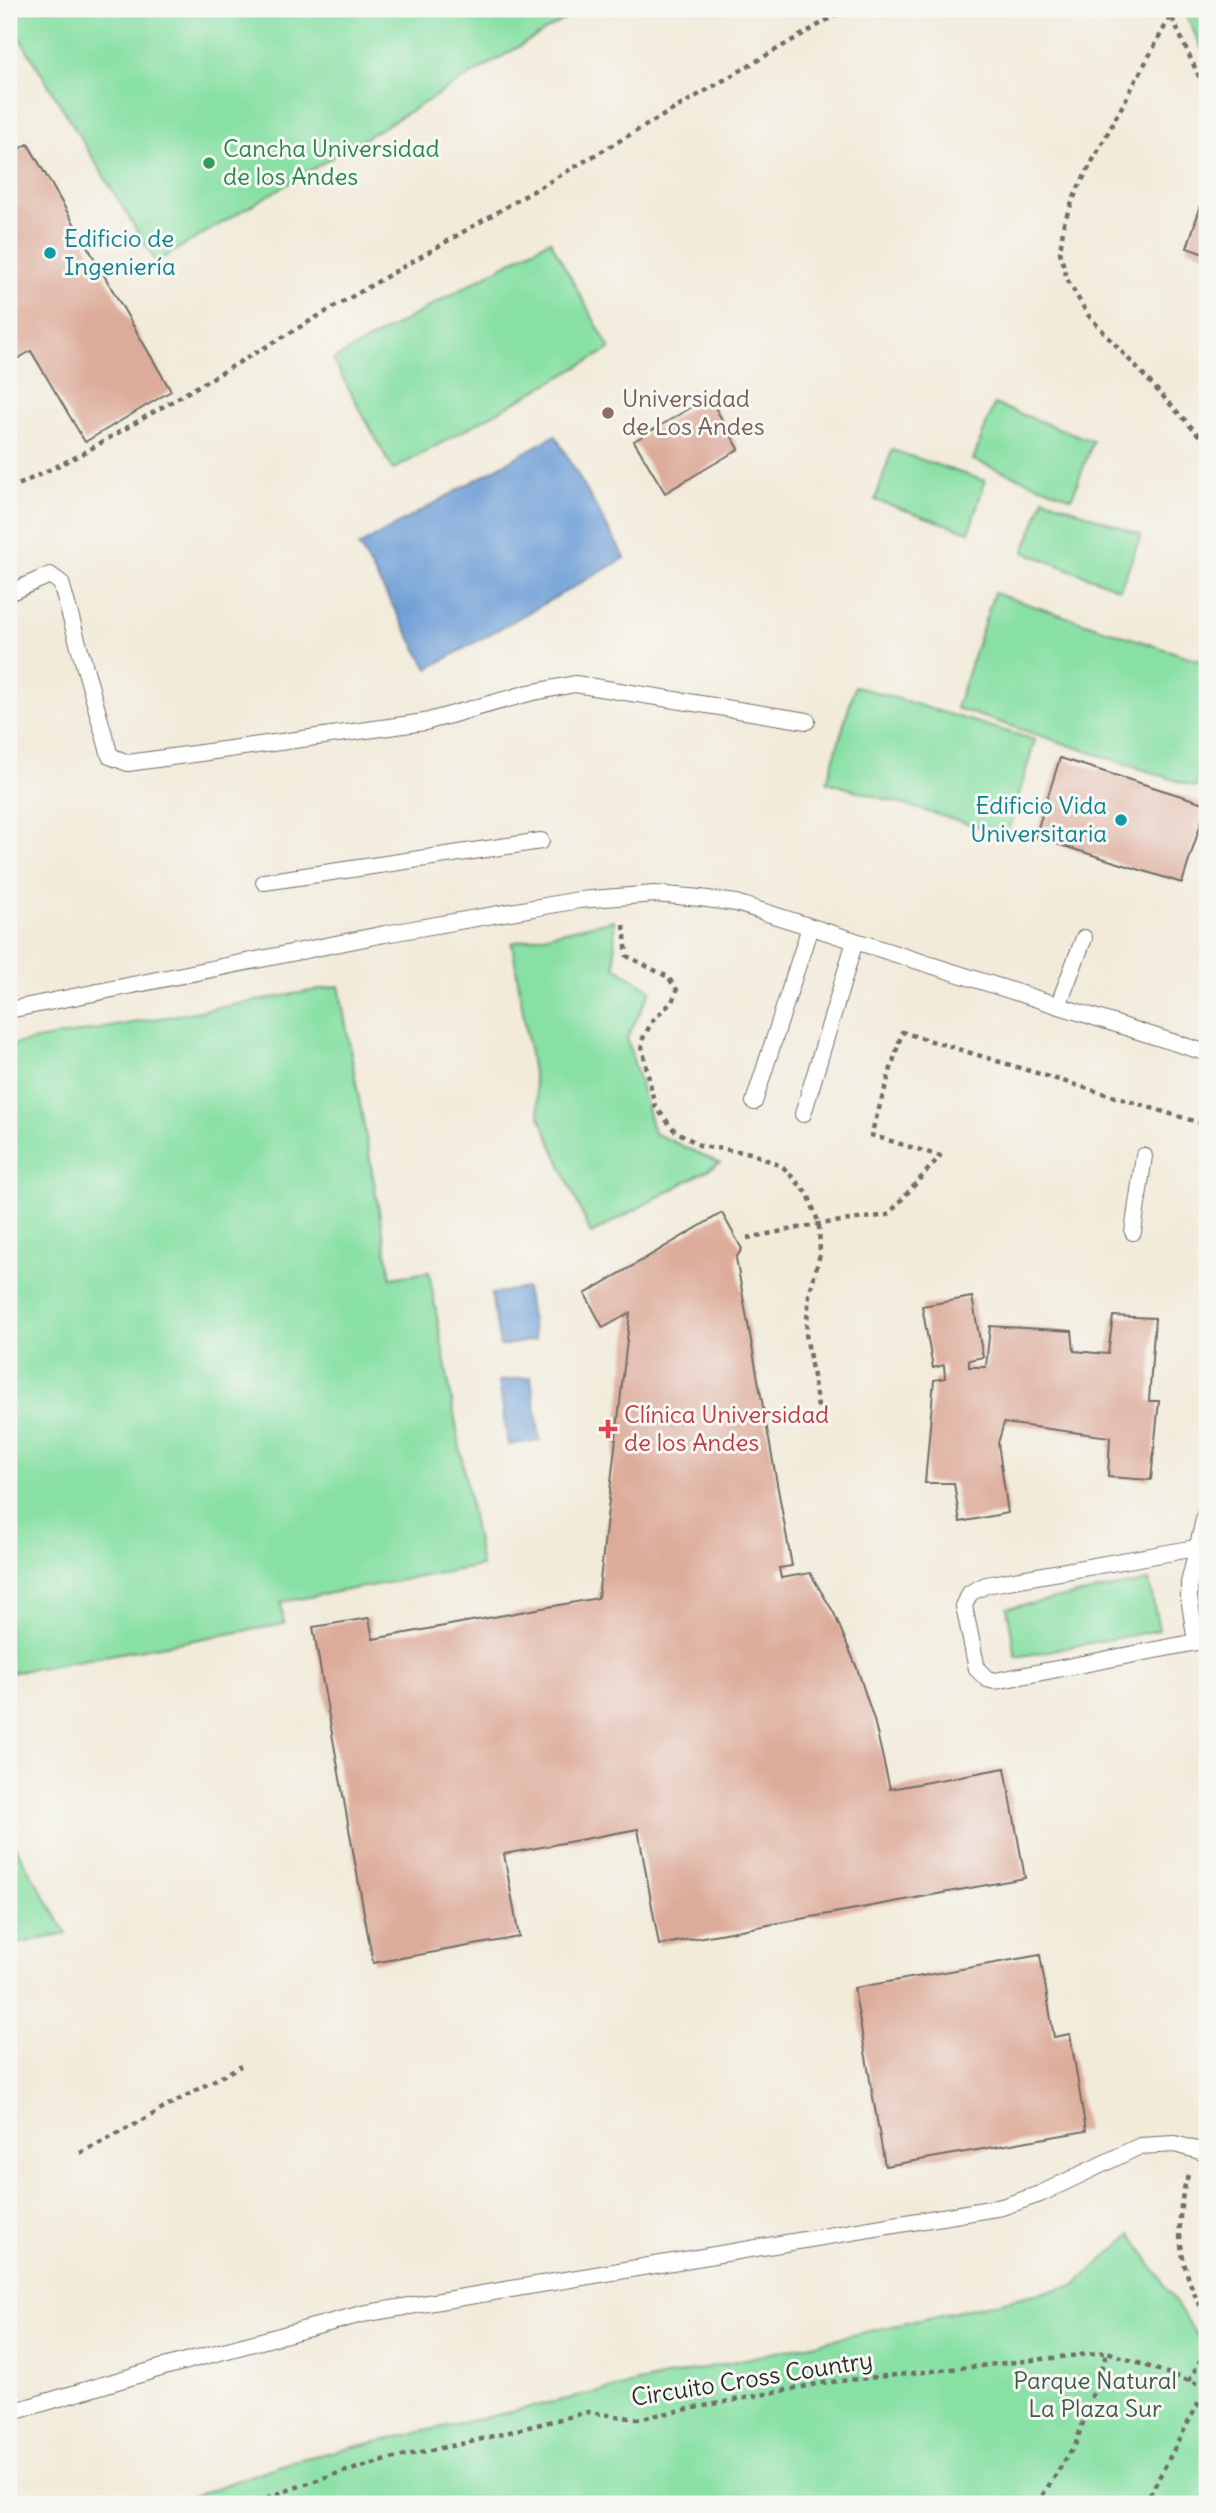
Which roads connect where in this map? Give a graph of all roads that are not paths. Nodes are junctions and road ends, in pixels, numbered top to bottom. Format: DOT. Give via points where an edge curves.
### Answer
graph roads {
  1 [pos="9,593"];
  2 [pos="807,721"];
  3 [pos="541,841"];
  4 [pos="264,882"];
  5 [pos="810,927"];
  6 [pos="1084,938"];
  7 [pos="855,941"];
  8 [pos="1058,1006"];
  9 [pos="9,1010"];
  10 [pos="1207,1053"];
  11 [pos="754,1102"];
  12 [pos="803,1114"];
  13 [pos="1144,1156"];
  14 [pos="1133,1232"];
  15 [pos="1207,1507"];
  16 [pos="1202,1547"];
  17 [pos="1202,1641"];
  18 [pos="1202,2151"];
  19 [pos="9,2413"];
  1 -- 2 [label="lane" via="50,575 61,583 110,756 128,763 425,722 575,684"];
  3 -- 4 [label="lane"];
  5 -- 7 [label="lane"];
  5 -- 9 [label="lane" via="736,903 654,894 622,896 384,934"];
  5 -- 11 [label="lane"];
  6 -- 8 [label="lane"];
  7 -- 8 [label="lane"];
  7 -- 12 [label="lane"];
  8 -- 10 [label="lane"];
  13 -- 14 [label="lane"];
  15 -- 16 [label="lane"];
  16 -- 17 [label="lane" via="1189,1597"];
  16 -- 17 [label="lane" via="986,1585 970,1593 964,1606 977,1669 995,1681"];
  18 -- 19 [label="lane" via="1163,2143 1140,2146 1002,2207 362,2314"];
}
